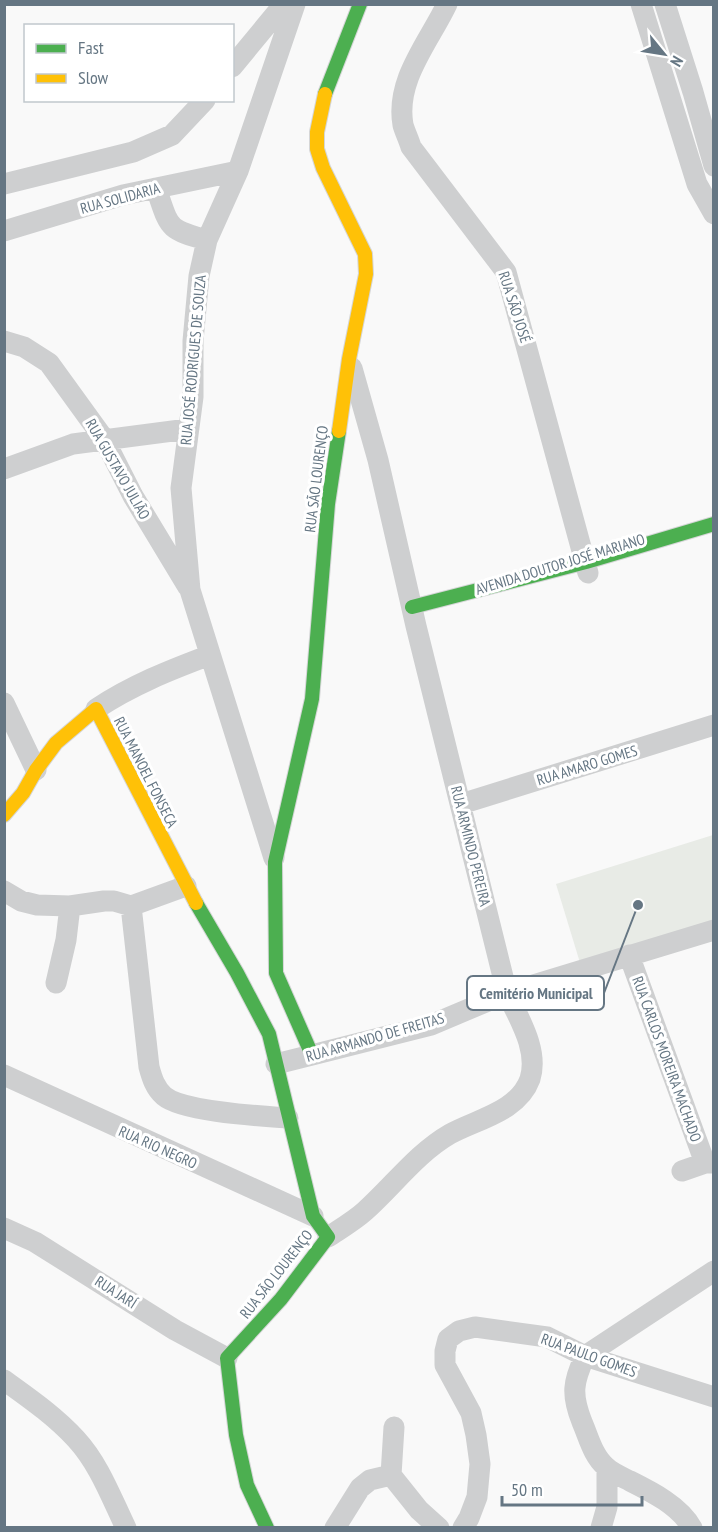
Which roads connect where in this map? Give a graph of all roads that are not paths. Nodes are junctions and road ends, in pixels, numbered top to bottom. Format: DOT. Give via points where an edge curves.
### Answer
graph roads {
  1 [pos="284,4"];
  2 [pos="295,4"];
  3 [pos="360,4"];
  4 [pos="447,4"];
  5 [pos="641,4"];
  6 [pos="665,4"];
  7 [pos="234,65"];
  8 [pos="203,102"];
  9 [pos="713,159"];
  10 [pos="691,164"];
  11 [pos="238,171"];
  12 [pos="705,181"];
  13 [pos="4,184"];
  14 [pos="156,188"];
  15 [pos="714,214"];
  16 [pos="4,231"];
  17 [pos="207,240"];
  18 [pos="4,341"];
  19 [pos="349,358"];
  20 [pos="188,429"];
  21 [pos="104,439"];
  22 [pos="4,469"];
  23 [pos="714,524"];
  24 [pos="714,533"];
  25 [pos="587,567"];
  26 [pos="190,590"];
  27 [pos="535,590"];
  28 [pos="419,619"];
  29 [pos="210,655"];
  30 [pos="4,703"];
  31 [pos="96,709"];
  32 [pos="714,725"];
  33 [pos="36,770"];
  34 [pos="460,804"];
  35 [pos="4,815"];
  36 [pos="275,862"];
  37 [pos="186,886"];
  38 [pos="4,891"];
  39 [pos="70,906"];
  40 [pos="131,906"];
  41 [pos="714,930"];
  42 [pos="629,955"];
  43 [pos="237,973"];
  44 [pos="276,973"];
  45 [pos="56,983"];
  46 [pos="507,993"];
  47 [pos="269,1034"];
  48 [pos="312,1055"];
  49 [pos="276,1064"];
  50 [pos="4,1076"];
  51 [pos="288,1118"];
  52 [pos="709,1163"];
  53 [pos="682,1171"];
  54 [pos="313,1216"];
  55 [pos="4,1228"];
  56 [pos="328,1237"];
  57 [pos="714,1271"];
  58 [pos="585,1356"];
  59 [pos="227,1358"];
  60 [pos="4,1380"];
  61 [pos="714,1397"];
  62 [pos="394,1427"];
  63 [pos="607,1468"];
  64 [pos="391,1475"];
  65 [pos="126,1527"];
  66 [pos="267,1527"];
  67 [pos="335,1527"];
  68 [pos="439,1527"];
  69 [pos="463,1527"];
  70 [pos="601,1527"];
  71 [pos="693,1527"];
  1 -- 7 [label="street"];
  2 -- 11 [label="street, RUA JOSÉ RODRIGUES DE SOUZA"];
  3 -- 19 [label="street, RUA SÃO LOURENÇO" via="325,95 316,132 323,168 364,254 366,274"];
  4 -- 25 [label="street, RUA SÃO JOSÉ" via="407,79 403,125 411,147 506,272"];
  5 -- 10 [label="street"];
  6 -- 9 [label="street"];
  8 -- 13 [label="street" via="172,135 151,145 112,159"];
  9 -- 10 [label="street"];
  10 -- 12 [label="street"];
  11 -- 14 [label="street, RUA SOLIDARIA"];
  11 -- 17 [label="street, RUA JOSÉ RODRIGUES DE SOUZA"];
  12 -- 15 [label="street"];
  14 -- 16 [label="street, RUA SOLIDARIA"];
  14 -- 17 [label="street" via="173,228"];
  17 -- 20 [label="street, RUA JOSÉ RODRIGUES DE SOUZA" via="199,276"];
  18 -- 21 [label="street, RUA GUSTAVO JULIÃO" via="24,347 49,363"];
  19 -- 28 [label="street, RUA ARMINDO PEREIRA"];
  19 -- 36 [label="street, RUA SÃO LOURENÇO" via="328,504 312,699"];
  20 -- 21 [label="street"];
  20 -- 26 [label="street, RUA JOSÉ RODRIGUES DE SOUZA" via="181,488"];
  21 -- 22 [label="street" via="73,444"];
  21 -- 26 [label="street, RUA GUSTAVO JULIÃO" via="133,496"];
  23 -- 25 [label="street"];
  24 -- 25 [label="street, AVENIDA DOUTOR JOSÉ MARIANO"];
  25 -- 27 [label="street, AVENIDA DOUTOR JOSÉ MARIANO"];
  25 -- 28 [label="street"];
  26 -- 29 [label="street, RUA JOSÉ RODRIGUES DE SOUZA"];
  28 -- 34 [label="street, RUA ARMINDO PEREIRA"];
  29 -- 31 [label="street" via="125,690"];
  29 -- 36 [label="street, RUA JOSÉ RODRIGUES DE SOUZA"];
  30 -- 33 [label="street"];
  31 -- 33 [label="street, RUA MANOEL FONSECA" via="56,743"];
  31 -- 37 [label="street, RUA MANOEL FONSECA"];
  32 -- 34 [label="street, RUA AMARO GOMES"];
  33 -- 35 [label="street, RUA MANOEL FONSECA"];
  34 -- 46 [label="street, RUA ARMINDO PEREIRA"];
  36 -- 44 [label="street, RUA SÃO LOURENÇO"];
  37 -- 40 [label="street"];
  37 -- 43 [label="street, RUA MANOEL FONSECA"];
  38 -- 39 [label="street" via="37,905"];
  39 -- 40 [label="street" via="104,901"];
  39 -- 45 [label="street"];
  40 -- 51 [label="street" via="149,1067 158,1090 166,1098 196,1108"];
  41 -- 42 [label="street, RUA ARMANDO DE FREITAS"];
  42 -- 46 [label="street, RUA ARMANDO DE FREITAS"];
  42 -- 52 [label="street, RUA CARLOS MOREIRA MACHADO"];
  43 -- 44 [label="street"];
  43 -- 47 [label="street, RUA MANOEL FONSECA"];
  44 -- 48 [label="street"];
  46 -- 48 [label="street, RUA ARMANDO DE FREITAS" via="431,1025"];
  46 -- 56 [label="street, RUA ARMINDO PEREIRA" via="532,1059 531,1076 523,1092 507,1106 449,1135 421,1156 363,1212"];
  47 -- 49 [label="street, RUA SÃO LOURENÇO"];
  48 -- 49 [label="street, RUA ARMANDO DE FREITAS"];
  49 -- 51 [label="street, RUA SÃO LOURENÇO"];
  50 -- 54 [label="street, RUA RIO NEGRO"];
  51 -- 54 [label="street, RUA SÃO LOURENÇO"];
  52 -- 53 [label="street"];
  54 -- 56 [label="street, RUA SÃO LOURENÇO"];
  55 -- 59 [label="street, RUA JARÍ" via="35,1242"];
  56 -- 59 [label="street, RUA SÃO LOURENÇO" via="281,1299"];
  57 -- 58 [label="street"];
  58 -- 61 [label="street, RUA PAULO GOMES"];
  58 -- 63 [label="street" via="575,1379 575,1397 597,1457"];
  58 -- 69 [label="street, RUA PAULO GOMES" via="547,1337 508,1330 475,1327 448,1339 445,1365 471,1413 480,1464 477,1497"];
  59 -- 66 [label="street" via="236,1435 247,1485"];
  60 -- 65 [label="street" via="77,1440 99,1472"];
  62 -- 64 [label="street"];
  63 -- 70 [label="street" via="607,1507"];
  63 -- 71 [label="street" via="654,1493"];
  64 -- 67 [label="street" via="370,1480 360,1488"];
  64 -- 68 [label="street" via="418,1509"];
}
